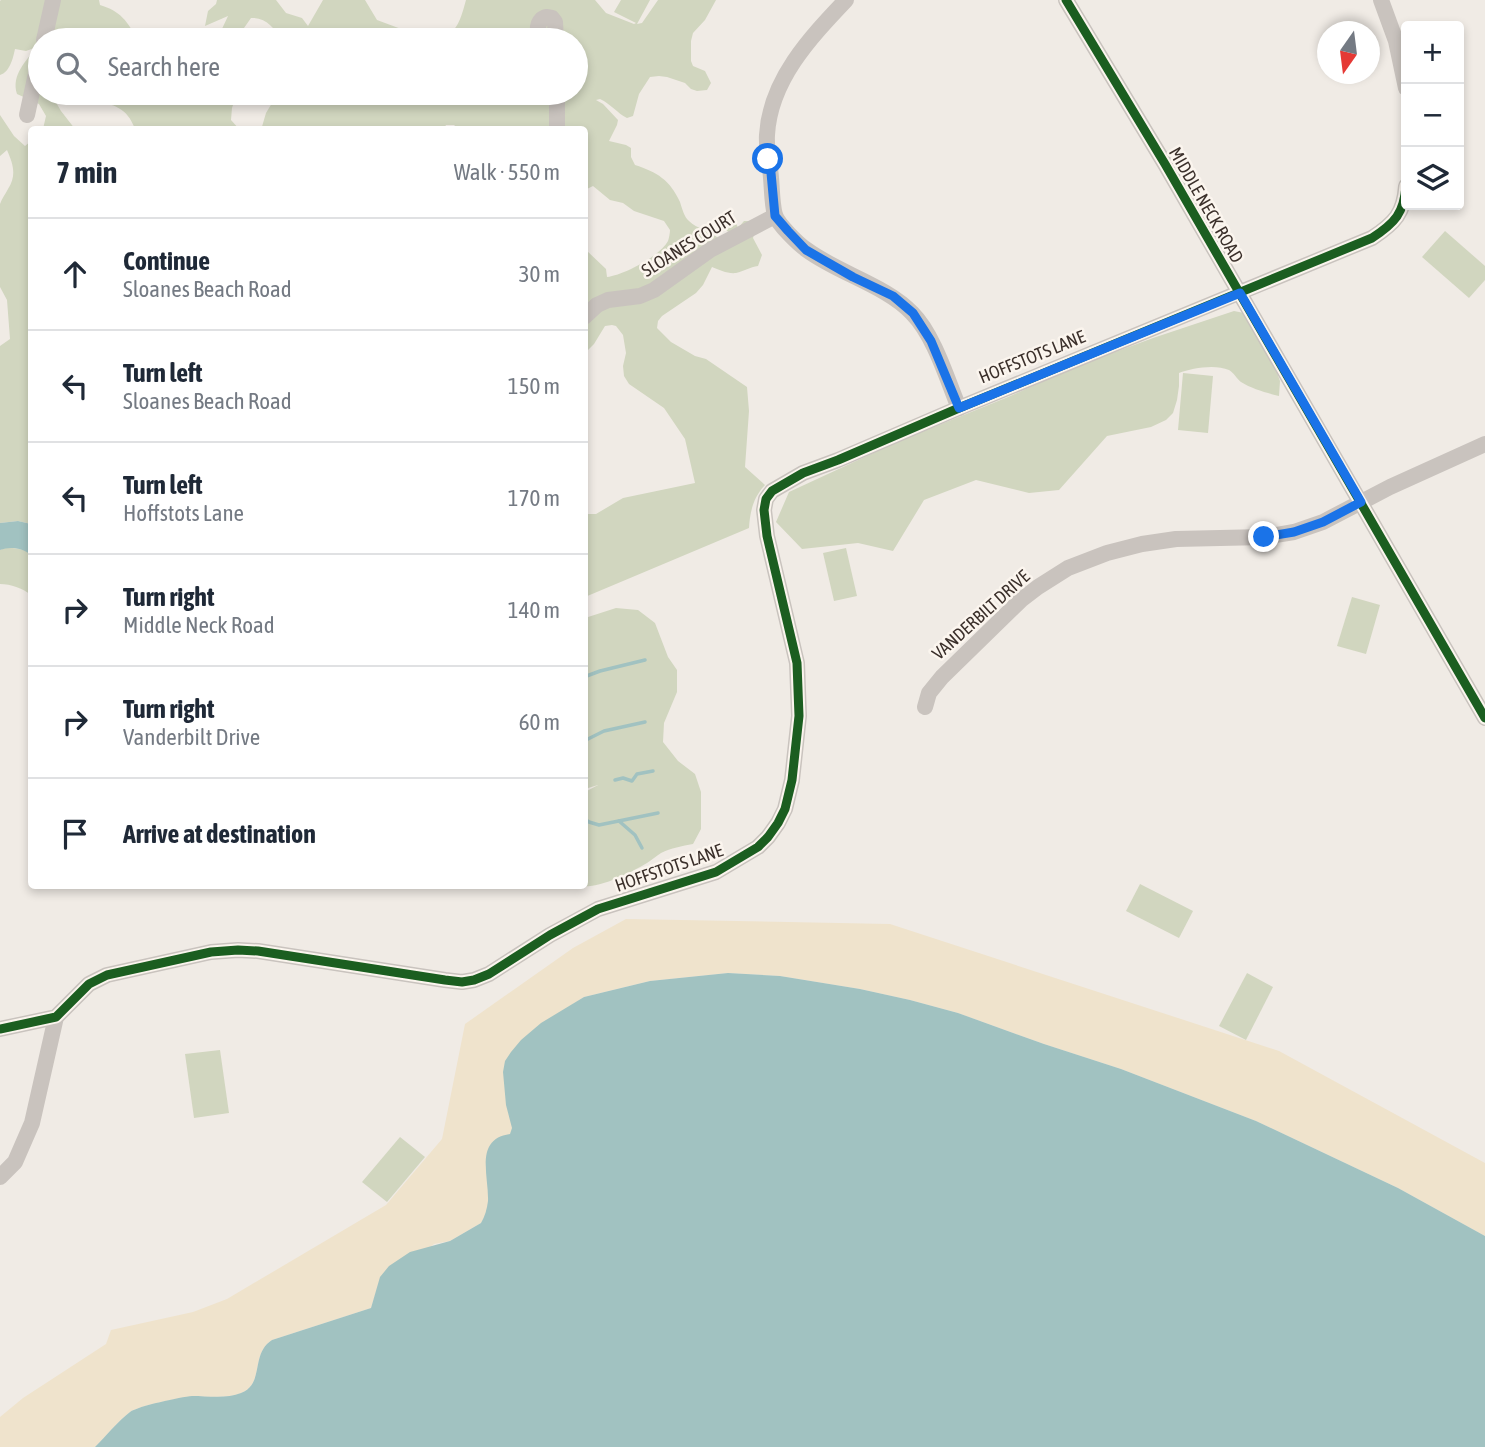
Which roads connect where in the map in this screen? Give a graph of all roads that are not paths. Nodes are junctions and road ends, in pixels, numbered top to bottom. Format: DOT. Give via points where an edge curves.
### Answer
graph roads {
  1 [pos="53,0"];
  2 [pos="846,0"];
  3 [pos="1066,0"];
  4 [pos="1381,0"];
  5 [pos="47,28"];
  6 [pos="538,28"];
  7 [pos="555,28"];
  8 [pos="1405,84"];
  9 [pos="29,105"];
  10 [pos="557,105"];
  11 [pos="27,115"];
  12 [pos="557,126"];
  13 [pos="1401,210"];
  14 [pos="775,216"];
  15 [pos="1240,293"];
  16 [pos="588,313"];
  17 [pos="959,408"];
  18 [pos="1485,444"];
  19 [pos="1361,502"];
  20 [pos="925,707"];
  21 [pos="1485,718"];
  22 [pos="56,1017"];
  23 [pos="0,1030"];
  24 [pos="0,1178"];
  1 -- 5 [label="street"];
  2 -- 14 [label="street" via="786,73 770,112 768,159"];
  3 -- 15 [label="street, MIDDLE NECK ROAD"];
  4 -- 8 [label="street"];
  6 -- 7 [label="street" via="542,19 549,17"];
  9 -- 11 [label="street"];
  10 -- 12 [label="street"];
  13 -- 15 [label="street, HOFFSTOTS LANE" via="1389,227 1372,238"];
  14 -- 16 [label="street, SLOANES COURT" via="710,250 654,290 608,300"];
  14 -- 17 [label="street" via="806,250 893,296 913,313 931,341"];
  15 -- 17 [label="street, HOFFSTOTS LANE"];
  15 -- 19 [label="street, MIDDLE NECK ROAD"];
  17 -- 22 [label="street, HOFFSTOTS LANE" via="803,473 766,499 767,536 797,663 799,716 785,809 758,847 716,872 598,909 474,980 445,980 258,951 211,952 97,979"];
  18 -- 19 [label="street, VANDERBILT DRIVE"];
  19 -- 20 [label="street, VANDERBILT DRIVE" via="1294,532 1142,544 1068,568 1011,610 942,677"];
  19 -- 21 [label="street, MIDDLE NECK ROAD"];
  22 -- 23 [label="street"];
  22 -- 24 [label="street" via="32,1123 15,1162"];
}
